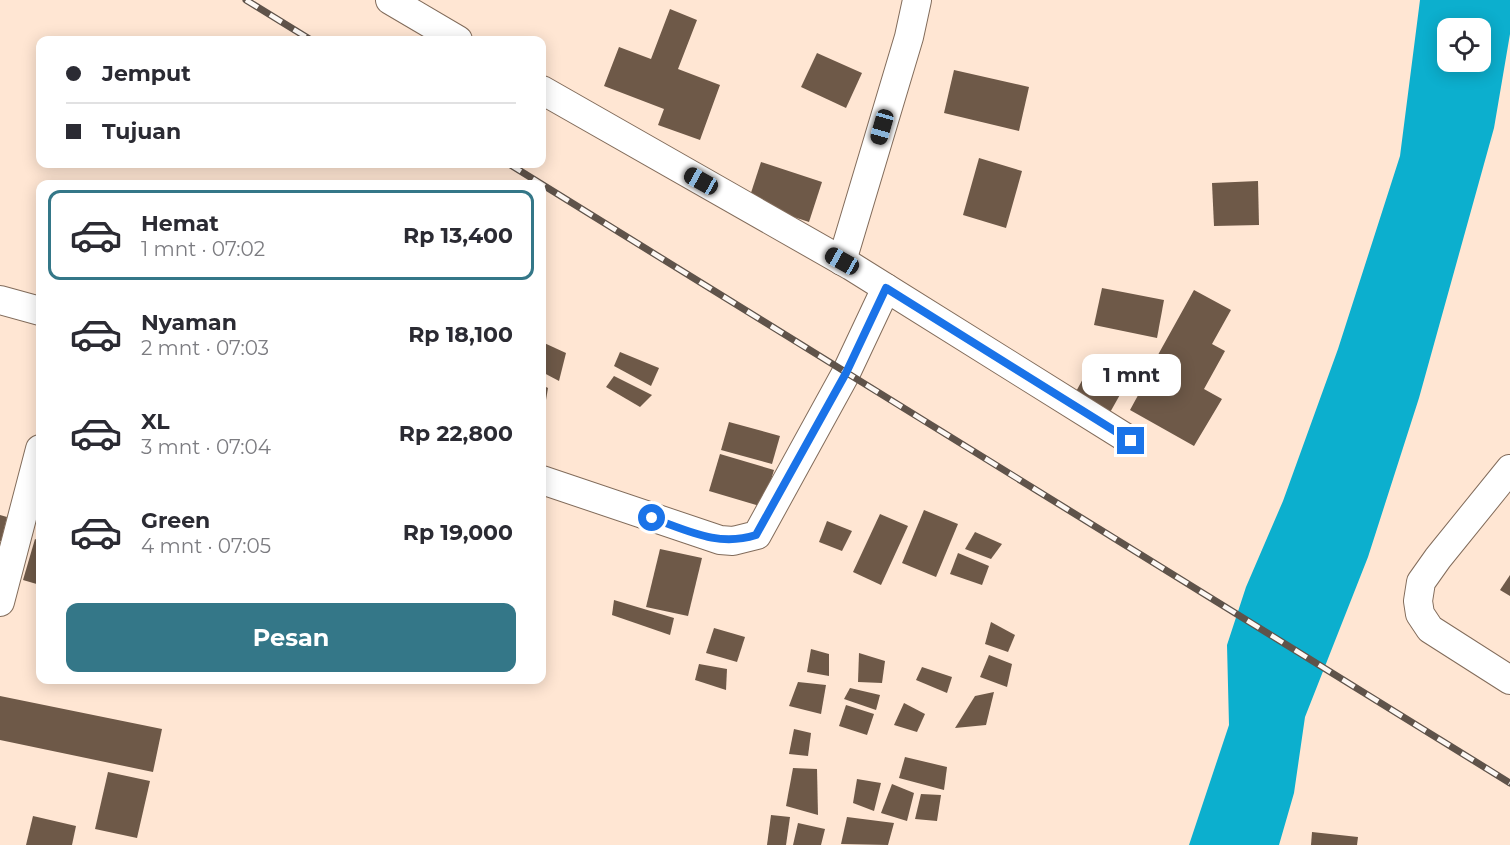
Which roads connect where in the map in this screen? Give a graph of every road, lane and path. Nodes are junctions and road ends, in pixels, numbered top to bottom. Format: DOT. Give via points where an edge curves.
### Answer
graph roads {
  1 [pos="390,0"];
  2 [pos="917,0"];
  3 [pos="451,36"];
  4 [pos="546,92"];
  5 [pos="842,261"];
  6 [pos="886,288"];
  7 [pos="0,300"];
  8 [pos="36,310"];
  9 [pos="1131,441"];
  10 [pos="36,464"];
  11 [pos="1510,469"];
  12 [pos="546,481"];
  13 [pos="0,602"];
  14 [pos="1510,680"];
  1 -- 3 [label="street"];
  2 -- 5 [label="street"];
  4 -- 5 [label="street"];
  5 -- 6 [label="street"];
  6 -- 9 [label="street"];
  6 -- 12 [label="street" via="856,353 756,535 720,540"];
  7 -- 8 [label="street"];
  10 -- 13 [label="street"];
  11 -- 14 [label="street" via="1421,582 1418,601 1420,614 1430,629"];
}
